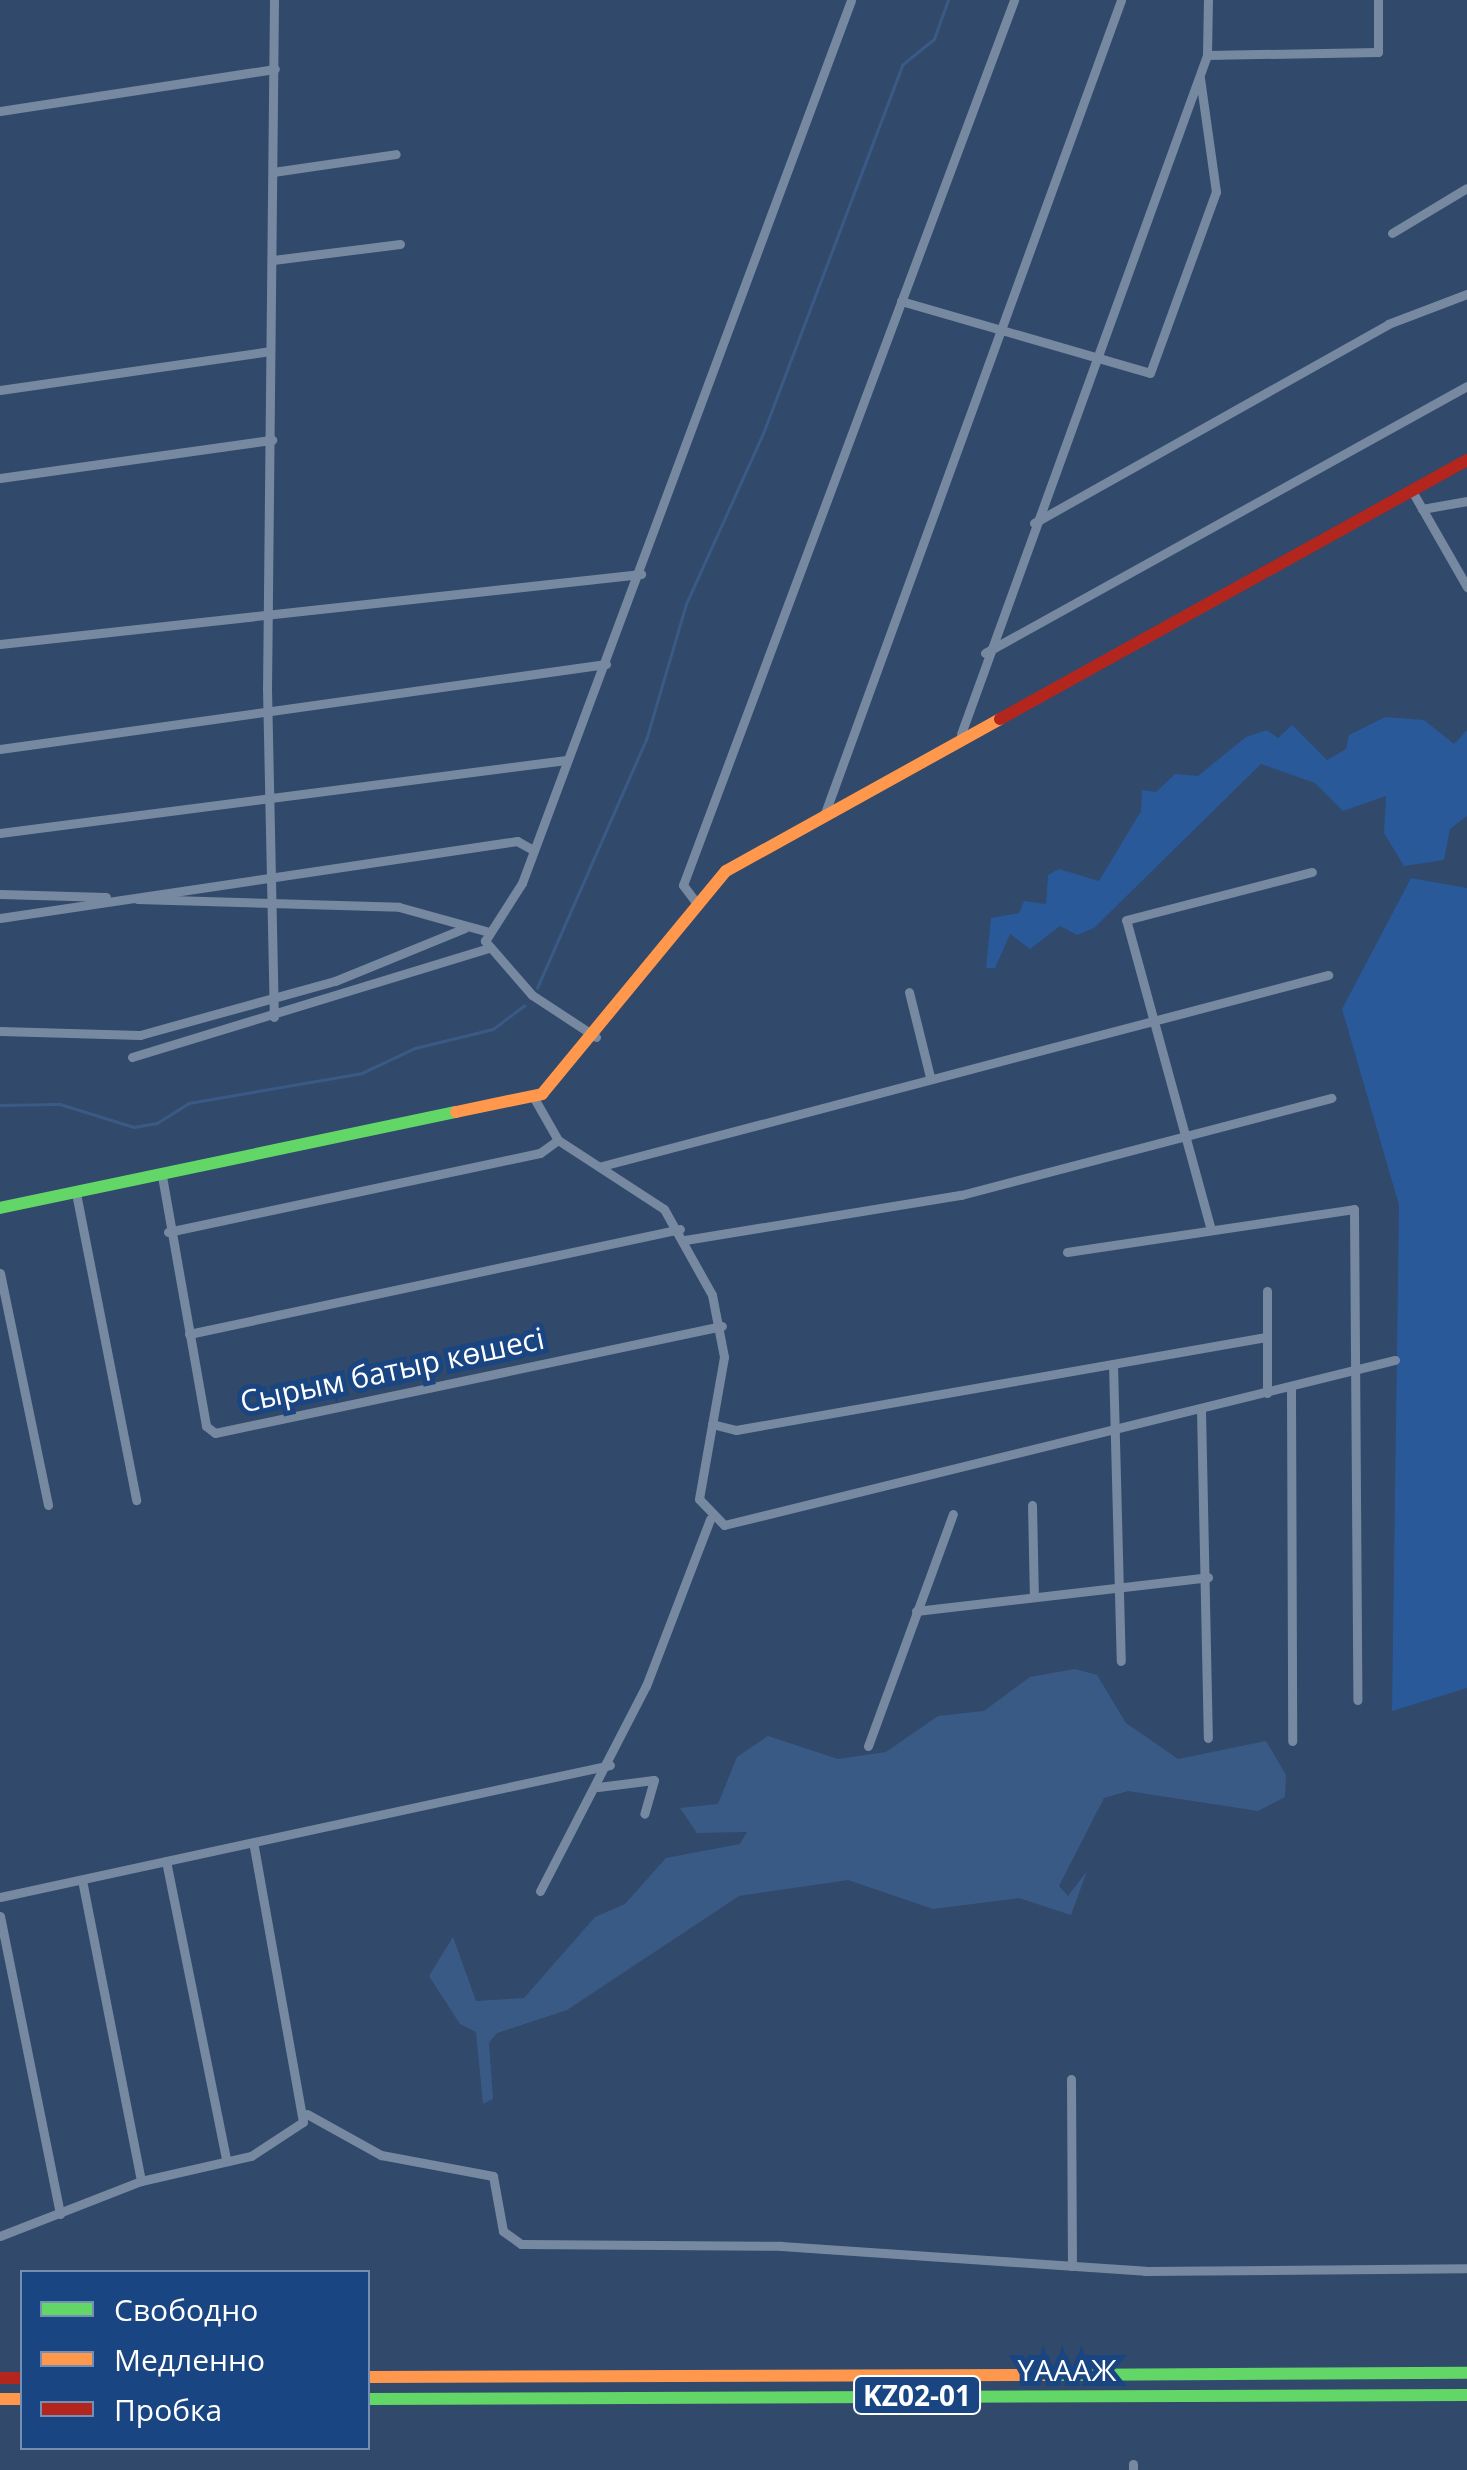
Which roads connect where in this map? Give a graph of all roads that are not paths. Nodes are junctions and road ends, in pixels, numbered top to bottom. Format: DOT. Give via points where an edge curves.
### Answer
graph roads {
  1 [pos="274,0"];
  2 [pos="851,0"];
  3 [pos="1014,0"];
  4 [pos="1120,0"];
  5 [pos="1208,0"];
  6 [pos="1378,0"];
  7 [pos="1208,55"];
  8 [pos="275,69"];
  9 [pos="1200,76"];
  10 [pos="0,111"];
  11 [pos="396,154"];
  12 [pos="272,172"];
  13 [pos="1467,188"];
  14 [pos="1392,233"];
  15 [pos="400,244"];
  16 [pos="273,260"];
  17 [pos="1467,294"];
  18 [pos="902,301"];
  19 [pos="998,329"];
  20 [pos="270,351"];
  21 [pos="1096,357"];
  22 [pos="1467,386"];
  23 [pos="0,390"];
  24 [pos="272,440"];
  25 [pos="1467,460"];
  26 [pos="0,478"];
  27 [pos="1412,491"];
  28 [pos="1467,501"];
  29 [pos="1422,509"];
  30 [pos="1034,523"];
  31 [pos="641,574"];
  32 [pos="1467,588"];
  33 [pos="272,614"];
  34 [pos="0,644"];
  35 [pos="985,652"];
  36 [pos="606,664"];
  37 [pos="269,714"];
  38 [pos="961,734"];
  39 [pos="0,750"];
  40 [pos="566,760"];
  41 [pos="270,802"];
  42 [pos="825,814"];
  43 [pos="0,833"];
  44 [pos="533,850"];
  45 [pos="1312,872"];
  46 [pos="269,876"];
  47 [pos="0,894"];
  48 [pos="125,898"];
  49 [pos="694,901"];
  50 [pos="268,905"];
  51 [pos="0,918"];
  52 [pos="465,928"];
  53 [pos="488,932"];
  54 [pos="488,948"];
  55 [pos="1328,976"];
  56 [pos="909,992"];
  57 [pos="268,1001"];
  58 [pos="274,1017"];
  59 [pos="1153,1019"];
  60 [pos="0,1031"];
  61 [pos="596,1038"];
  62 [pos="132,1057"];
  63 [pos="930,1076"];
  64 [pos="534,1098"];
  65 [pos="1331,1098"];
  66 [pos="1186,1138"];
  67 [pos="558,1140"];
  68 [pos="602,1166"];
  69 [pos="162,1176"];
  70 [pos="76,1193"];
  71 [pos="0,1208"];
  72 [pos="680,1230"];
  73 [pos="1211,1230"];
  74 [pos="168,1232"];
  75 [pos="685,1240"];
  76 [pos="1067,1252"];
  77 [pos="0,1274"];
  78 [pos="1267,1291"];
  79 [pos="722,1326"];
  80 [pos="189,1334"];
  81 [pos="1266,1337"];
  82 [pos="1395,1360"];
  83 [pos="1113,1364"];
  84 [pos="1351,1372"];
  85 [pos="1291,1386"];
  86 [pos="1267,1393"];
  87 [pos="1201,1410"];
  88 [pos="712,1424"];
  89 [pos="1115,1432"];
  90 [pos="136,1500"];
  91 [pos="48,1504"];
  92 [pos="1032,1505"];
  93 [pos="952,1514"];
  94 [pos="710,1519"];
  95 [pos="1208,1577"];
  96 [pos="1119,1587"];
  97 [pos="1034,1597"];
  98 [pos="916,1611"];
  99 [pos="1121,1661"];
  100 [pos="1356,1700"];
  101 [pos="1208,1738"];
  102 [pos="1292,1741"];
  103 [pos="868,1746"];
  104 [pos="610,1764"];
  105 [pos="598,1786"];
  106 [pos="644,1814"];
  107 [pos="253,1842"];
  108 [pos="166,1861"];
  109 [pos="82,1880"];
  110 [pos="540,1892"];
  111 [pos="0,1898"];
  112 [pos="0,1916"];
  113 [pos="1071,2078"];
  114 [pos="307,2114"];
  115 [pos="226,2158"];
  116 [pos="141,2181"];
  117 [pos="60,2214"];
  118 [pos="0,2236"];
  119 [pos="1072,2266"];
  120 [pos="1467,2268"];
  121 [pos="1467,2374"];
  122 [pos="370,2378"];
  123 [pos="1467,2395"];
  124 [pos="370,2399"];
  1 -- 8 [label="street"];
  2 -- 31 [label="street"];
  3 -- 18 [label="street"];
  4 -- 19 [label="street"];
  5 -- 7 [label="street"];
  6 -- 7 [label="street" via="1378,52"];
  7 -- 9 [label="street"];
  8 -- 10 [label="street"];
  8 -- 12 [label="street"];
  9 -- 21 [label="street"];
  9 -- 21 [label="street" via="1216,192 1150,373"];
  11 -- 12 [label="street"];
  12 -- 16 [label="street"];
  13 -- 14 [label="street"];
  15 -- 16 [label="street"];
  16 -- 20 [label="street"];
  17 -- 30 [label="street" via="1388,324"];
  18 -- 19 [label="street"];
  18 -- 49 [label="street" via="683,884"];
  19 -- 21 [label="street"];
  19 -- 42 [label="street"];
  20 -- 23 [label="street"];
  20 -- 24 [label="street"];
  21 -- 30 [label="street"];
  22 -- 35 [label="street"];
  24 -- 26 [label="street"];
  24 -- 33 [label="street"];
  25 -- 27 [label="main road"];
  27 -- 29 [label="street"];
  27 -- 38 [label="main road"];
  28 -- 29 [label="street"];
  29 -- 32 [label="street"];
  30 -- 35 [label="street"];
  31 -- 33 [label="street"];
  31 -- 36 [label="street"];
  33 -- 34 [label="street"];
  33 -- 37 [label="street"];
  35 -- 38 [label="street"];
  36 -- 37 [label="street"];
  36 -- 40 [label="street"];
  37 -- 39 [label="street"];
  37 -- 41 [label="street"];
  38 -- 42 [label="main road"];
  40 -- 41 [label="street"];
  40 -- 44 [label="street"];
  41 -- 43 [label="street"];
  41 -- 46 [label="street"];
  42 -- 49 [label="main road" via="726,871"];
  44 -- 46 [label="street" via="517,841"];
  44 -- 53 [label="street"];
  45 -- 59 [label="street" via="1126,920"];
  46 -- 48 [label="street"];
  46 -- 50 [label="street"];
  47 -- 48 [label="street"];
  48 -- 50 [label="street"];
  48 -- 51 [label="street"];
  49 -- 61 [label="main road"];
  50 -- 52 [label="street" via="399,907"];
  50 -- 57 [label="street"];
  52 -- 53 [label="street"];
  52 -- 57 [label="street"];
  53 -- 54 [label="street"];
  54 -- 58 [label="street"];
  54 -- 61 [label="street" via="540,1001"];
  55 -- 59 [label="street"];
  56 -- 63 [label="street"];
  57 -- 58 [label="street"];
  57 -- 60 [label="street" via="114,1039"];
  58 -- 62 [label="street"];
  59 -- 63 [label="street"];
  59 -- 66 [label="street"];
  61 -- 64 [label="main road"];
  63 -- 68 [label="street"];
  64 -- 67 [label="street"];
  64 -- 69 [label="main road"];
  65 -- 66 [label="street"];
  66 -- 73 [label="street"];
  66 -- 75 [label="street" via="961,1195"];
  67 -- 68 [label="street"];
  67 -- 74 [label="street" via="540,1153"];
  68 -- 72 [label="street"];
  69 -- 70 [label="main road"];
  69 -- 74 [label="street, Сырым батыр көшесі"];
  70 -- 71 [label="main road"];
  70 -- 90 [label="street"];
  72 -- 75 [label="street"];
  72 -- 80 [label="street"];
  73 -- 76 [label="street"];
  73 -- 84 [label="street" via="1354,1209"];
  74 -- 80 [label="street, Сырым батыр көшесі"];
  75 -- 79 [label="street"];
  77 -- 91 [label="street"];
  78 -- 81 [label="street"];
  79 -- 80 [label="street, Сырым батыр көшесі" via="216,1433"];
  79 -- 88 [label="street"];
  81 -- 83 [label="street"];
  81 -- 86 [label="street"];
  82 -- 84 [label="street"];
  83 -- 88 [label="street" via="736,1430"];
  83 -- 89 [label="street"];
  84 -- 85 [label="street"];
  84 -- 100 [label="street"];
  85 -- 86 [label="street"];
  85 -- 102 [label="street"];
  86 -- 87 [label="street"];
  87 -- 89 [label="street"];
  87 -- 95 [label="street"];
  88 -- 94 [label="street" via="699,1499"];
  89 -- 94 [label="street" via="740,1526"];
  89 -- 96 [label="street"];
  92 -- 97 [label="street"];
  93 -- 98 [label="street"];
  94 -- 104 [label="street"];
  95 -- 96 [label="street"];
  95 -- 101 [label="street"];
  96 -- 97 [label="street"];
  96 -- 99 [label="street"];
  97 -- 98 [label="street"];
  98 -- 103 [label="street"];
  104 -- 105 [label="street"];
  104 -- 107 [label="street"];
  105 -- 106 [label="street" via="654,1780"];
  105 -- 110 [label="street"];
  107 -- 108 [label="street"];
  107 -- 114 [label="street"];
  108 -- 109 [label="street"];
  108 -- 115 [label="street"];
  109 -- 111 [label="street"];
  109 -- 116 [label="street"];
  112 -- 117 [label="street"];
  113 -- 119 [label="street"];
  114 -- 115 [label="street" via="251,2156"];
  114 -- 119 [label="street" via="380,2155 493,2176 503,2231 521,2244 781,2246"];
  115 -- 116 [label="street"];
  116 -- 117 [label="street"];
  117 -- 118 [label="street"];
  119 -- 120 [label="street"];
  121 -- 122 [label="main road, ҮАААЖ / KZ02-01"];
  123 -- 124 [label="main road, ҮАААЖ / KZ02-01"];
}
